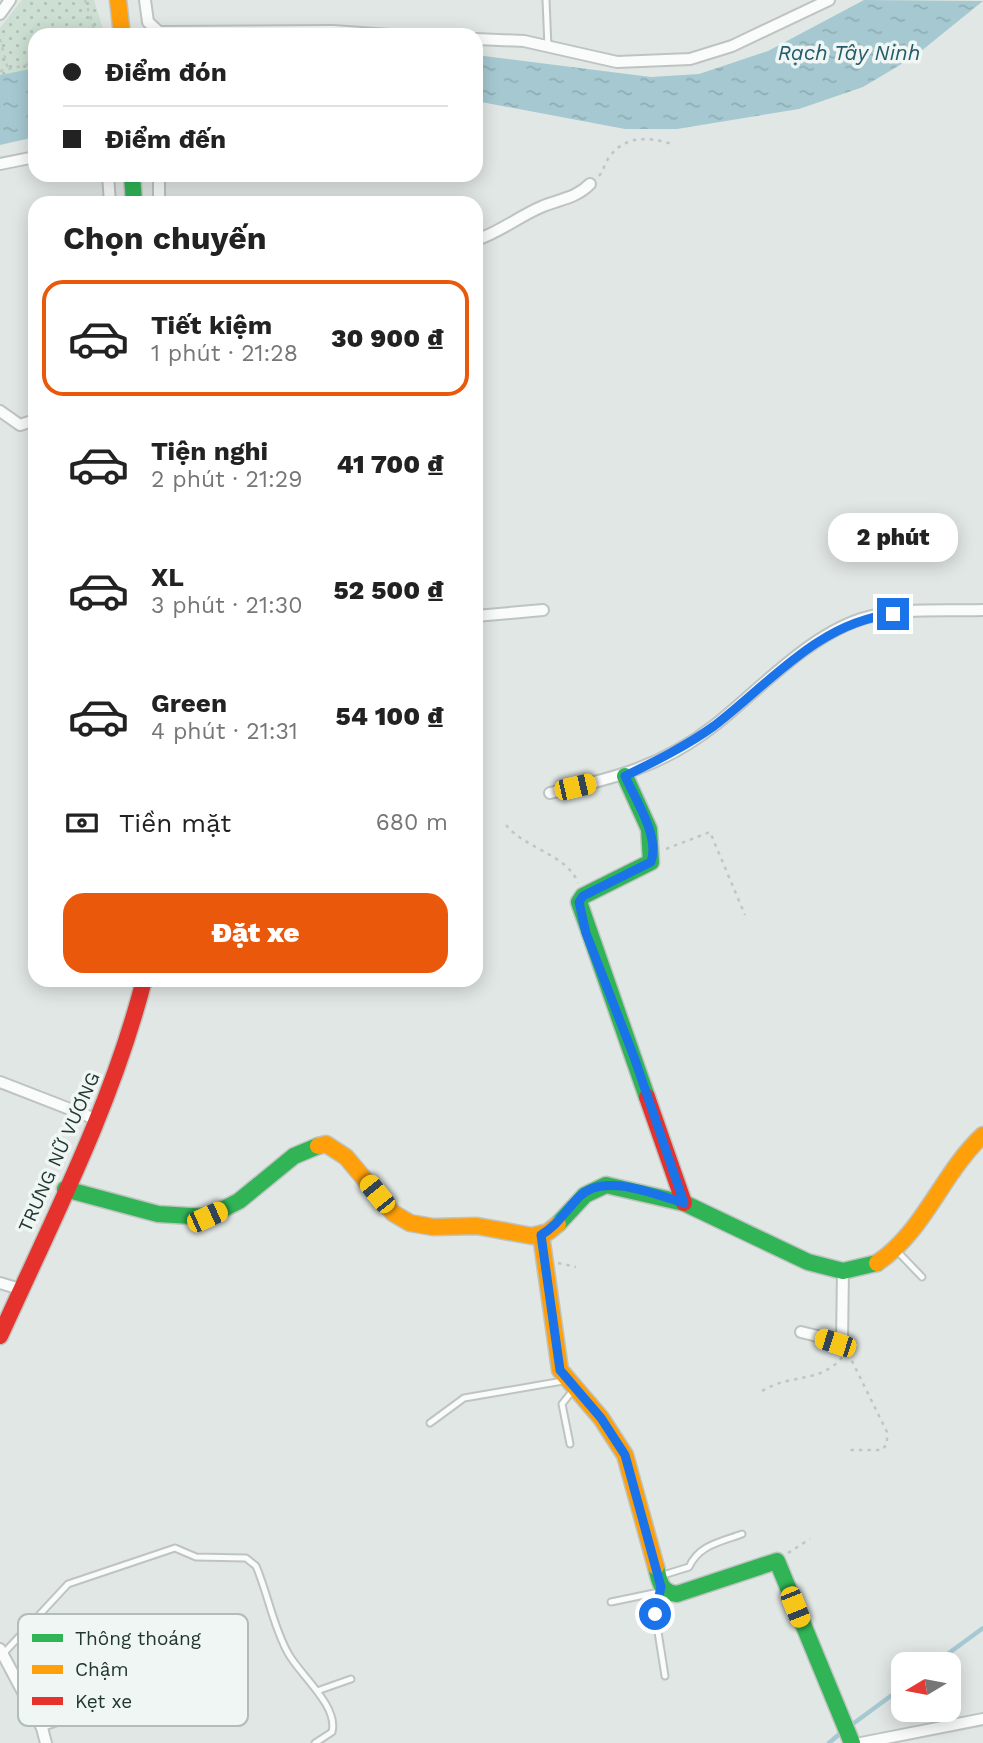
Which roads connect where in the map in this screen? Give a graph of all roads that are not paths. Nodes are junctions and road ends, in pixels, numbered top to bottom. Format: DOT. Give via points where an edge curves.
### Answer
graph roads {
  1 [pos="10,0"];
  2 [pos="118,0"];
  3 [pos="145,0"];
  4 [pos="546,0"];
  5 [pos="829,0"];
  6 [pos="0,14"];
  7 [pos="122,28"];
  8 [pos="155,28"];
  9 [pos="483,39"];
  10 [pos="548,47"];
  11 [pos="28,158"];
  12 [pos="0,164"];
  13 [pos="590,184"];
  14 [pos="483,237"];
  15 [pos="0,411"];
  16 [pos="28,422"];
  17 [pos="543,610"];
  18 [pos="983,610"];
  19 [pos="483,615"];
  20 [pos="625,776"];
  21 [pos="550,793"];
  22 [pos="142,987"];
  23 [pos="0,1082"];
  24 [pos="98,1120"];
  25 [pos="983,1135"];
  26 [pos="65,1189"];
  27 [pos="684,1203"];
  28 [pos="541,1235"];
  29 [pos="896,1250"];
  30 [pos="843,1270"];
  31 [pos="922,1277"];
  32 [pos="0,1283"];
  33 [pos="20,1289"];
  34 [pos="801,1332"];
  35 [pos="0,1336"];
  36 [pos="570,1385"];
  37 [pos="430,1423"];
  38 [pos="570,1444"];
  39 [pos="742,1534"];
  40 [pos="659,1585"];
  41 [pos="611,1602"];
  42 [pos="39,1614"];
  43 [pos="18,1636"];
  44 [pos="2,1652"];
  45 [pos="666,1676"];
  46 [pos="351,1679"];
  47 [pos="18,1683"];
  48 [pos="317,1691"];
  49 [pos="983,1719"];
  50 [pos="47,1726"];
  51 [pos="41,1728"];
  52 [pos="854,1741"];
  53 [pos="46,1743"];
  54 [pos="315,1743"];
  1 -- 6 [label="street"];
  2 -- 7 [label="street"];
  3 -- 8 [label="street" via="148,22"];
  4 -- 10 [label="lane"];
  5 -- 10 [label="street" via="732,46 690,59 617,62"];
  9 -- 10 [label="street"];
  11 -- 12 [label="street"];
  13 -- 14 [label="street" via="572,198 538,208"];
  15 -- 16 [label="street" via="20,425"];
  17 -- 19 [label="street"];
  18 -- 20 [label="street" via="870,617 840,628 682,748"];
  20 -- 21 [label="street"];
  20 -- 27 [label="street" via="649,830 651,862 579,902 586,933"];
  22 -- 24 [label="street, TRƯNG NỮ VƯƠNG" via="127,1046"];
  23 -- 24 [label="street"];
  24 -- 26 [label="street, TRƯNG NỮ VƯƠNG"];
  25 -- 29 [label="street" via="960,1156 907,1241"];
  26 -- 28 [label="street" via="153,1212 207,1217 230,1207 303,1151 326,1144 348,1158 402,1220"];
  26 -- 33 [label="street, TRƯNG NỮ VƯƠNG"];
  27 -- 28 [label="street" via="623,1188 592,1187 555,1227"];
  27 -- 30 [label="street" via="808,1262"];
  28 -- 36 [label="street" via="556,1356"];
  29 -- 30 [label="street" via="866,1266"];
  29 -- 31 [label="lane"];
  30 -- 34 [label="street" via="842,1342"];
  32 -- 33 [label="street"];
  33 -- 35 [label="street, TRƯNG NỮ VƯƠNG"];
  36 -- 37 [label="lane" via="464,1398"];
  36 -- 38 [label="lane" via="562,1404"];
  36 -- 40 [label="street" via="601,1418 625,1455"];
  39 -- 40 [label="lane" via="704,1548 689,1567"];
  40 -- 41 [label="lane"];
  40 -- 45 [label="lane" via="655,1614"];
  40 -- 52 [label="street" via="667,1593 677,1594 777,1561 841,1721"];
  42 -- 48 [label="lane" via="68,1584 176,1548 196,1557 246,1558 252,1562 288,1653"];
  43 -- 44 [label="lane"];
  44 -- 47 [label="street"];
  46 -- 48 [label="lane"];
  48 -- 54 [label="lane" via="333,1727"];
  49 -- 52 [label="street"];
  50 -- 51 [label="lane"];
  51 -- 53 [label="street"];
}
